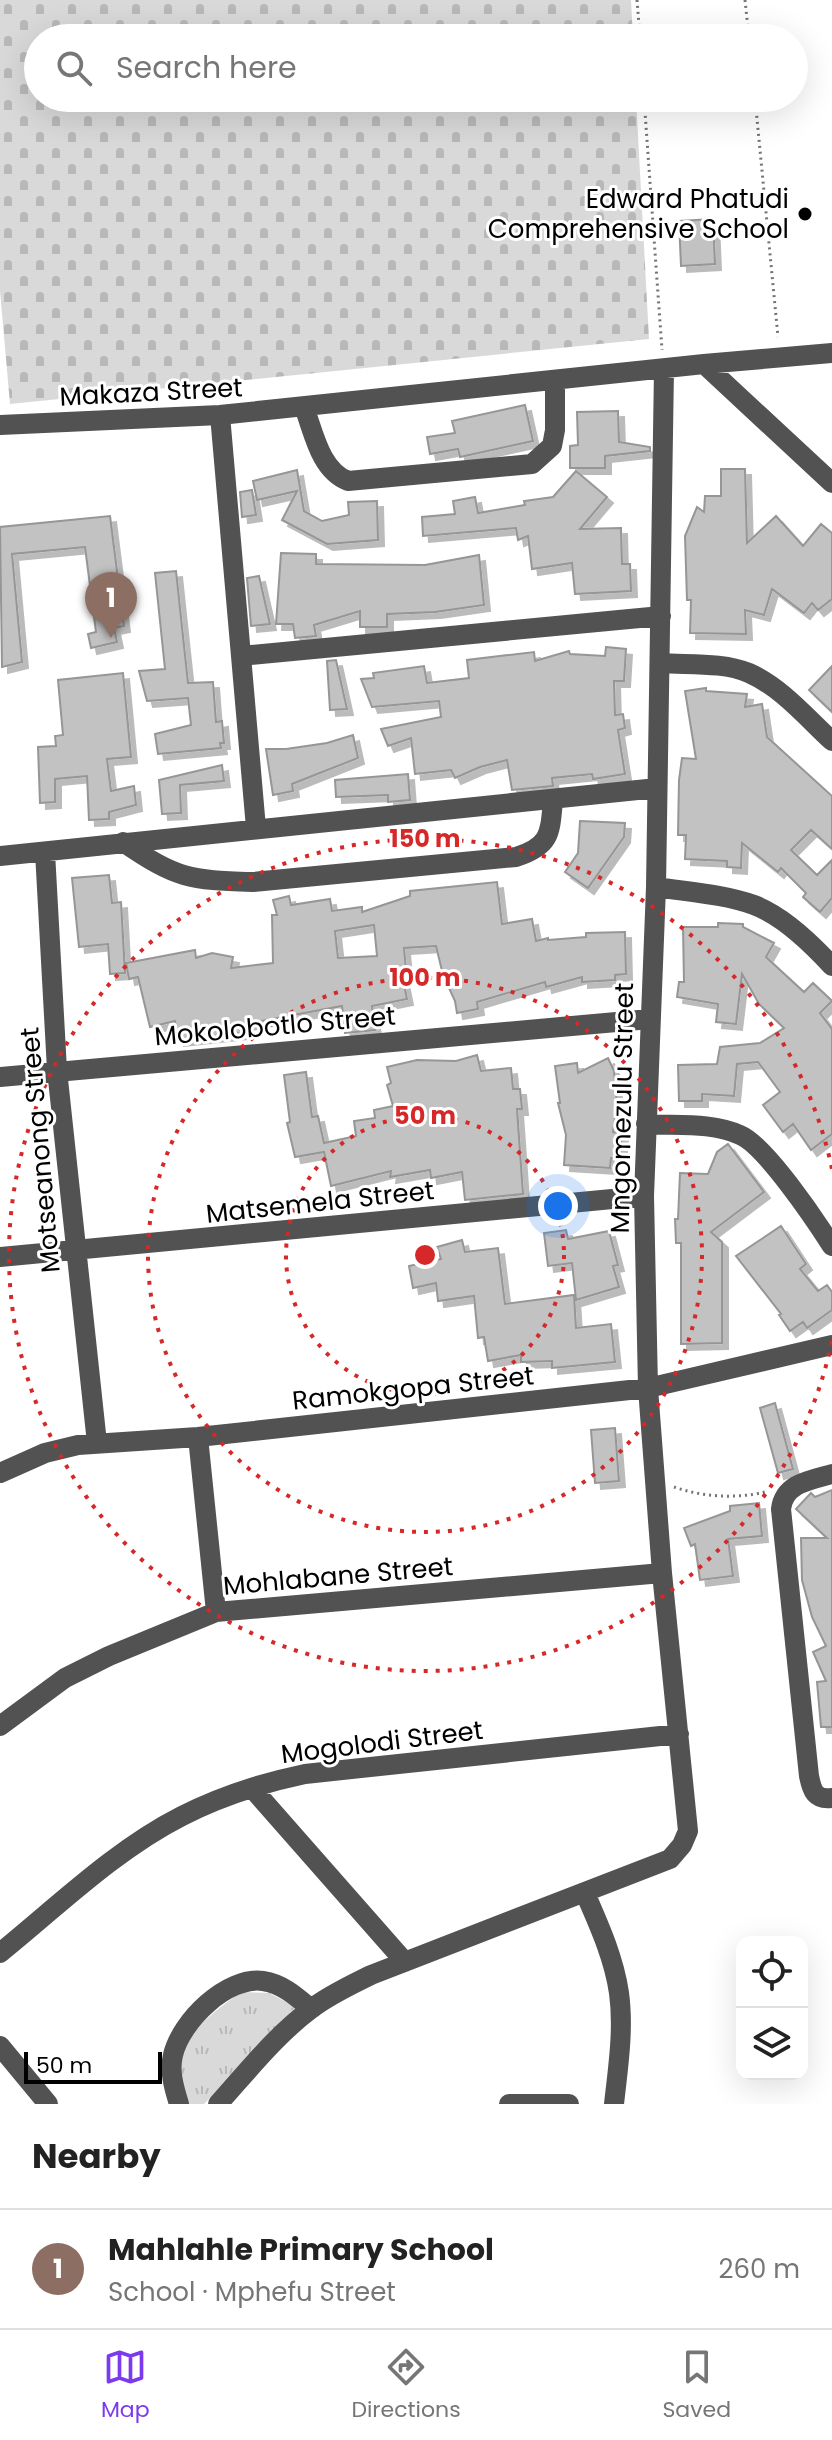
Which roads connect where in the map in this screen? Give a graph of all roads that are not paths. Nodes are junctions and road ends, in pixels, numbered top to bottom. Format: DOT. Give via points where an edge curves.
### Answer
graph roads {
  1 [pos="832,353"];
  2 [pos="704,364"];
  3 [pos="664,369"];
  4 [pos="555,380"];
  5 [pos="304,407"];
  6 [pos="220,415"];
  7 [pos="0,425"];
  8 [pos="832,483"];
  9 [pos="661,616"];
  10 [pos="241,656"];
  11 [pos="661,663"];
  12 [pos="832,741"];
  13 [pos="657,788"];
  14 [pos="553,800"];
  15 [pos="256,828"];
  16 [pos="123,842"];
  17 [pos="45,852"];
  18 [pos="0,856"];
  19 [pos="656,887"];
  20 [pos="832,966"];
  21 [pos="650,1019"];
  22 [pos="57,1070"];
  23 [pos="0,1077"];
  24 [pos="646,1124"];
  25 [pos="644,1196"];
  26 [pos="832,1246"];
  27 [pos="75,1251"];
  28 [pos="0,1257"];
  29 [pos="832,1345"];
  30 [pos="648,1388"];
  31 [pos="198,1437"];
  32 [pos="97,1443"];
  33 [pos="0,1473"];
  34 [pos="832,1474"];
  35 [pos="662,1573"];
  36 [pos="216,1612"];
  37 [pos="0,1726"];
  38 [pos="679,1734"];
  39 [pos="252,1788"];
  40 [pos="832,1798"];
  41 [pos="585,1893"];
  42 [pos="0,1953"];
  43 [pos="405,1962"];
  44 [pos="311,2009"];
  45 [pos="0,2046"];
  46 [pos="48,2104"];
  47 [pos="179,2104"];
  48 [pos="218,2104"];
  49 [pos="509,2104"];
  50 [pos="569,2104"];
  51 [pos="614,2104"];
  1 -- 2 [label="street, Makaza Street"];
  2 -- 3 [label="street, Makaza Street"];
  2 -- 8 [label="street"];
  3 -- 4 [label="street, Makaza Street"];
  3 -- 9 [label="street, Mngomezulu Street"];
  4 -- 5 [label="street, Makaza Street"];
  4 -- 5 [label="street" via="555,430 544,456 532,464 482,470 348,481 330,468"];
  5 -- 6 [label="street, Makaza Street"];
  6 -- 7 [label="street, Makaza Street"];
  6 -- 10 [label="street"];
  9 -- 10 [label="street"];
  9 -- 11 [label="street, Mngomezulu Street"];
  10 -- 15 [label="street"];
  11 -- 12 [label="street" via="746,672"];
  11 -- 13 [label="street, Mngomezulu Street"];
  13 -- 14 [label="street"];
  13 -- 19 [label="street, Mngomezulu Street"];
  14 -- 15 [label="street"];
  14 -- 16 [label="street" via="544,843 516,857 217,881 178,875"];
  15 -- 16 [label="street"];
  16 -- 17 [label="street"];
  17 -- 18 [label="street"];
  17 -- 22 [label="street, Motseanong Street"];
  19 -- 20 [label="street" via="757,906"];
  19 -- 21 [label="street, Mngomezulu Street"];
  21 -- 22 [label="street, Mokolobotlo Street"];
  21 -- 24 [label="street, Mngomezulu Street"];
  22 -- 23 [label="street, Mokolobotlo Street"];
  22 -- 27 [label="street, Motseanong Street"];
  24 -- 25 [label="street, Mngomezulu Street"];
  24 -- 26 [label="street" via="714,1128 745,1137 763,1153"];
  25 -- 27 [label="street, Matsemela Street"];
  25 -- 30 [label="street, Mngomezulu Street"];
  27 -- 28 [label="street, Matsemela Street"];
  27 -- 32 [label="street, Motseanong Street"];
  29 -- 30 [label="street, Ramokgopa Street"];
  30 -- 31 [label="street, Ramokgopa Street"];
  30 -- 35 [label="street, Mngomezulu Street"];
  31 -- 32 [label="street, Ramokgopa Street"];
  31 -- 36 [label="street"];
  32 -- 33 [label="street, Ramokgopa Street" via="45,1453"];
  34 -- 40 [label="street" via="803,1482 782,1500 809,1776 817,1796"];
  35 -- 36 [label="street, Mohlabane Street"];
  35 -- 38 [label="street, Mngomezulu Street"];
  36 -- 37 [label="street, Mohlabane Street" via="65,1678"];
  38 -- 39 [label="street, Mogolodi Street" via="305,1774"];
  38 -- 41 [label="street, Mngomezulu Street" via="688,1831 682,1845 670,1859"];
  39 -- 42 [label="street, Mogolodi Street" via="148,1836"];
  39 -- 43 [label="street"];
  41 -- 43 [label="street"];
  41 -- 51 [label="street" via="619,1994"];
  43 -- 44 [label="street"];
  44 -- 47 [label="street" via="264,1981 248,1980 218,1994 180,2037 173,2055 171,2073"];
  44 -- 48 [label="street"];
  45 -- 46 [label="street"];
  49 -- 50 [label="street"];
}
